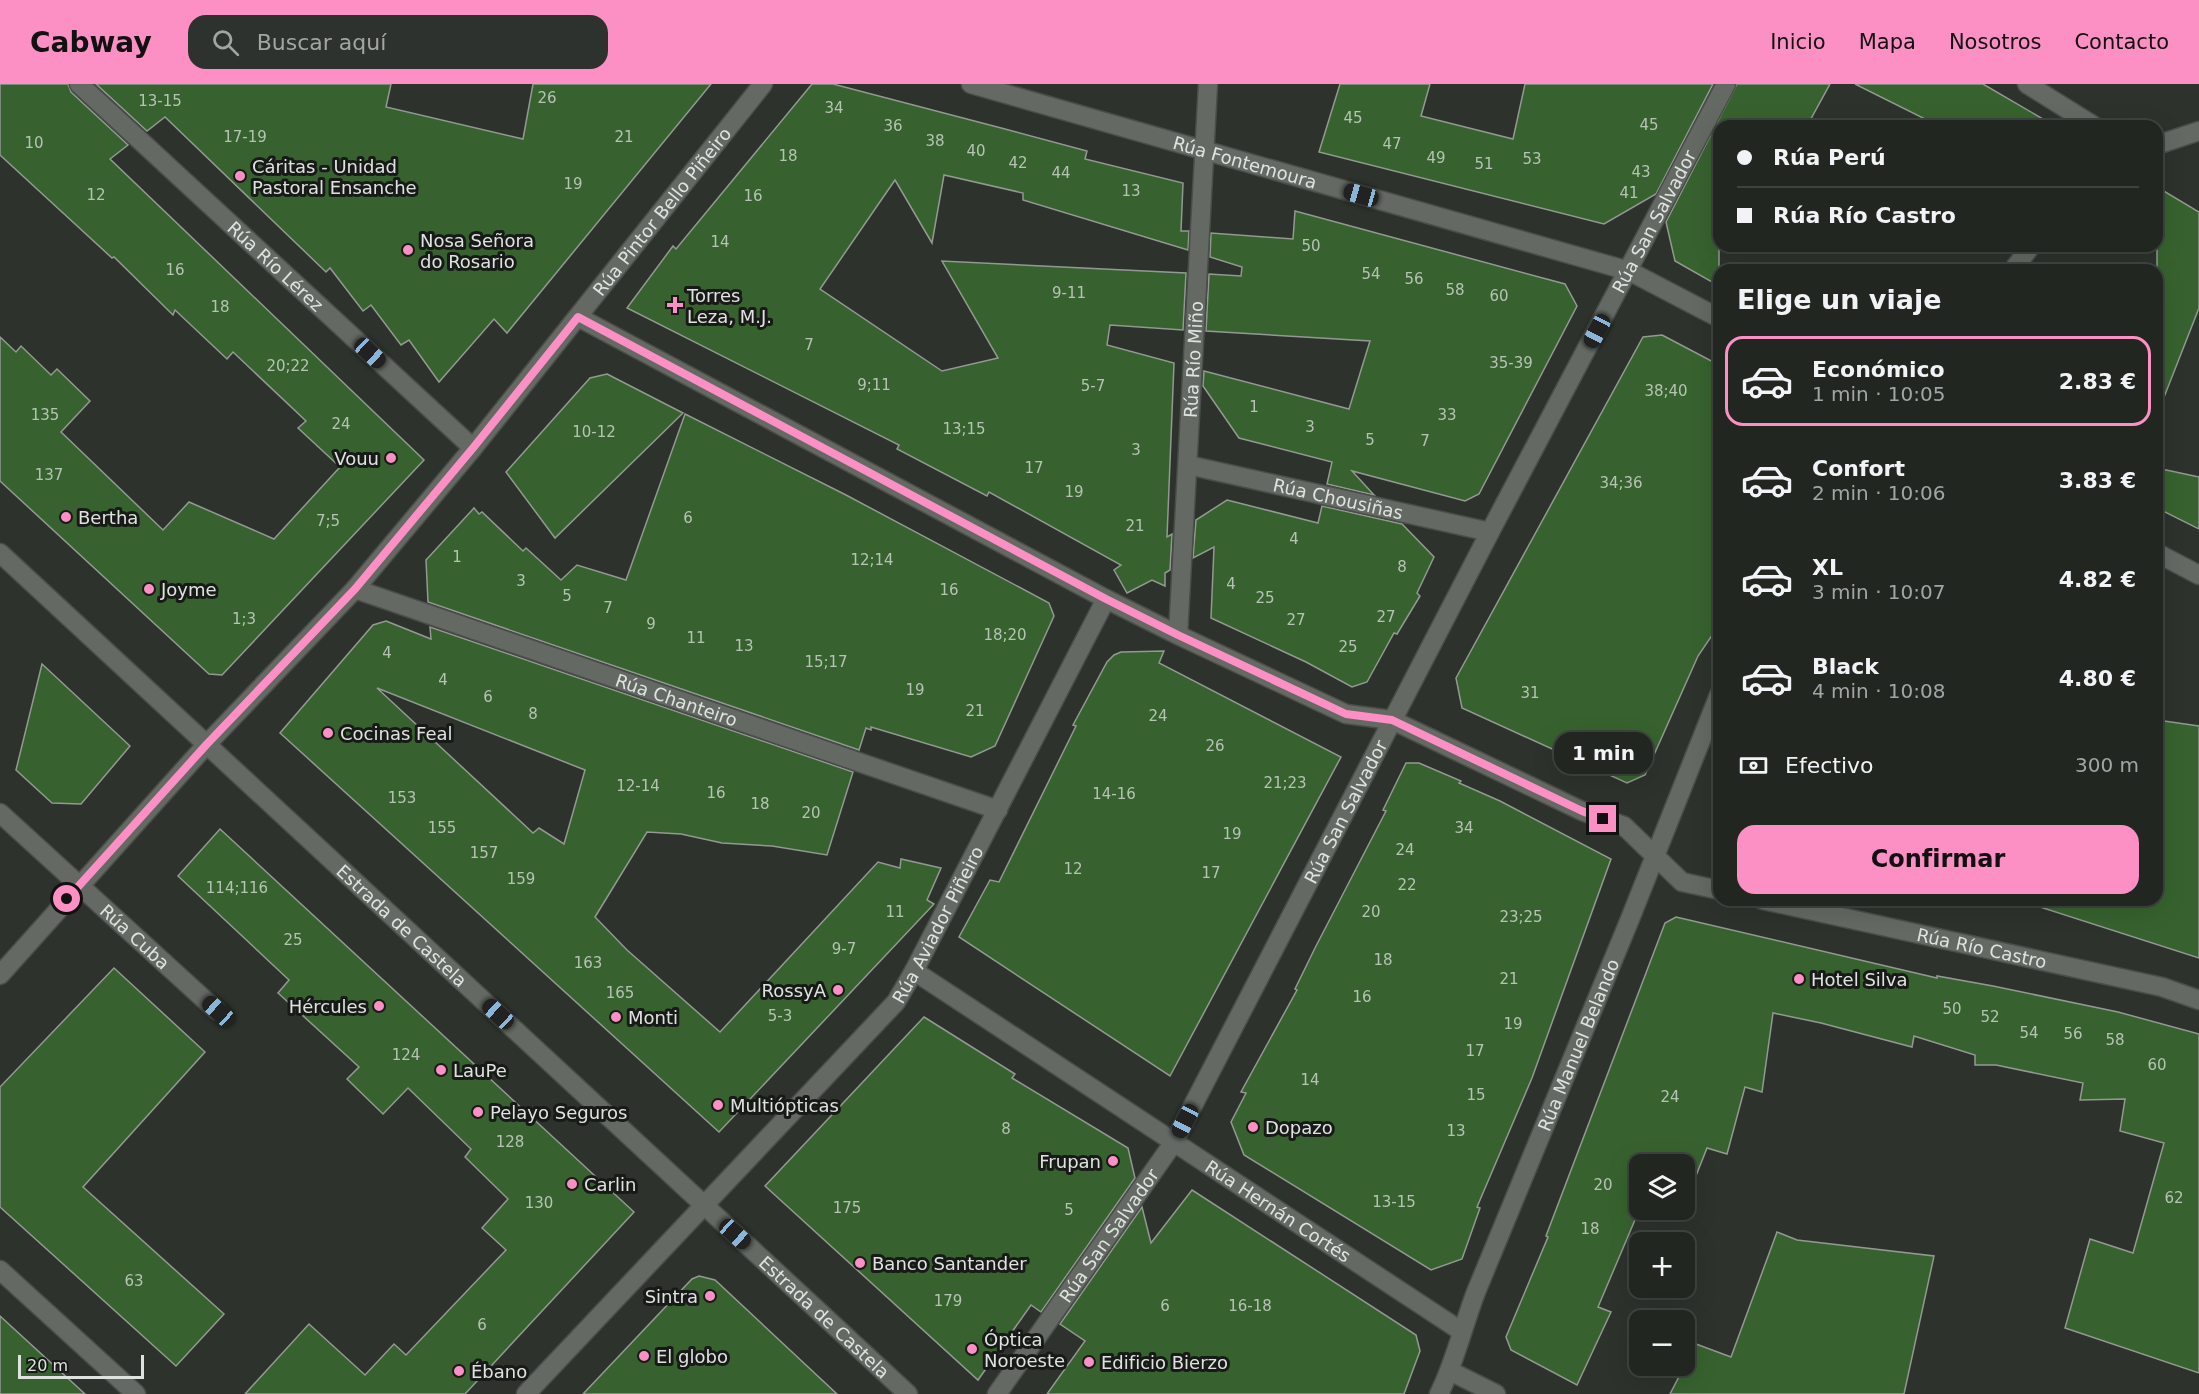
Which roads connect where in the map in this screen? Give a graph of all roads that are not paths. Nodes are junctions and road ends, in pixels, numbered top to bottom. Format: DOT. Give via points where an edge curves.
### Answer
graph roads {
  1 [pos="79,84"];
  2 [pos="763,84"];
  3 [pos="971,84"];
  4 [pos="1208,84"];
  5 [pos="1726,84"];
  6 [pos="2027,84"];
  7 [pos="2084,120"];
  8 [pos="2199,131"];
  9 [pos="2163,143"];
  10 [pos="1205,150"];
  11 [pos="1629,271"];
  12 [pos="1713,315"];
  13 [pos="578,317"];
  14 [pos="473,448"];
  15 [pos="1188,465"];
  16 [pos="1490,532"];
  17 [pos="0,553"];
  18 [pos="2163,556"];
  19 [pos="2199,575"];
  20 [pos="355,589"];
  21 [pos="1106,599"];
  22 [pos="1178,635"];
  23 [pos="1713,710"];
  24 [pos="1392,720"];
  25 [pos="207,744"];
  26 [pos="998,810"];
  27 [pos="0,813"];
  28 [pos="1655,856"];
  29 [pos="80,885"];
  30 [pos="1713,889"];
  31 [pos="1791,906"];
  32 [pos="914,971"];
  33 [pos="0,975"];
  34 [pos="2199,1000"];
  35 [pos="218,1011"];
  36 [pos="1174,1142"];
  37 [pos="704,1205"];
  38 [pos="0,1270"];
  39 [pos="1461,1331"];
  40 [pos="1450,1371"];
  41 [pos="136,1394"];
  42 [pos="526,1394"];
  43 [pos="908,1394"];
  44 [pos="997,1394"];
  45 [pos="1439,1394"];
  46 [pos="1496,1394"];
  1 -- 14 [label="street, Rúa Río Lérez"];
  2 -- 13 [label="street, Rúa Pintor Bello Piñeiro"];
  3 -- 10 [label="street, Rúa Fontemoura"];
  4 -- 10 [label="street, Rúa Río Miño"];
  5 -- 11 [label="street, Rúa San Salvador"];
  6 -- 7 [label="street"];
  8 -- 9 [label="street"];
  10 -- 11 [label="street, Rúa Fontemoura"];
  10 -- 15 [label="street, Rúa Río Miño"];
  11 -- 12 [label="street, Rúa Fontemoura"];
  11 -- 16 [label="street, Rúa San Salvador"];
  13 -- 14 [label="street, Rúa Pintor Bello Piñeiro"];
  13 -- 21 [label="street"];
  14 -- 20 [label="street, Rúa Pintor Bello Piñeiro"];
  15 -- 16 [label="street, Rúa Chousiñas"];
  15 -- 22 [label="street, Rúa Río Miño"];
  16 -- 24 [label="street, Rúa San Salvador"];
  17 -- 25 [label="street, Estrada de Castela"];
  18 -- 19 [label="street"];
  20 -- 25 [label="street, Rúa Pintor Bello Piñeiro"];
  20 -- 26 [label="street, Rúa Chanteiro"];
  21 -- 22 [label="street"];
  21 -- 26 [label="street, Rúa Aviador Piñeiro"];
  22 -- 24 [label="street" via="1346,714"];
  23 -- 28 [label="street, Rúa Manuel Belando"];
  24 -- 28 [label="street" via="1582,811 1623,826"];
  24 -- 36 [label="street, Rúa San Salvador"];
  25 -- 29 [label="street, Rúa Pintor Bello Piñeiro"];
  25 -- 37 [label="street, Estrada de Castela"];
  26 -- 32 [label="street, Rúa Aviador Piñeiro"];
  27 -- 29 [label="street, Rúa Cuba"];
  28 -- 30 [label="street" via="1682,882"];
  28 -- 39 [label="street, Rúa Manuel Belando"];
  29 -- 33 [label="street, Rúa Pintor Bello Piñeiro"];
  29 -- 35 [label="street, Rúa Cuba"];
  31 -- 34 [label="street, Rúa Río Castro" via="2162,987"];
  32 -- 36 [label="street, Rúa Hernán Cortés"];
  32 -- 37 [label="street, Rúa Aviador Piñeiro" via="896,1002"];
  36 -- 39 [label="street, Rúa Hernán Cortés"];
  36 -- 44 [label="street, Rúa San Salvador"];
  37 -- 42 [label="street, Rúa Aviador Piñeiro"];
  37 -- 43 [label="street, Estrada de Castela"];
  38 -- 41 [label="street"];
  39 -- 40 [label="street, Rúa Manuel Belando"];
  40 -- 45 [label="street, Rúa Manuel Belando"];
  40 -- 46 [label="street"];
}
